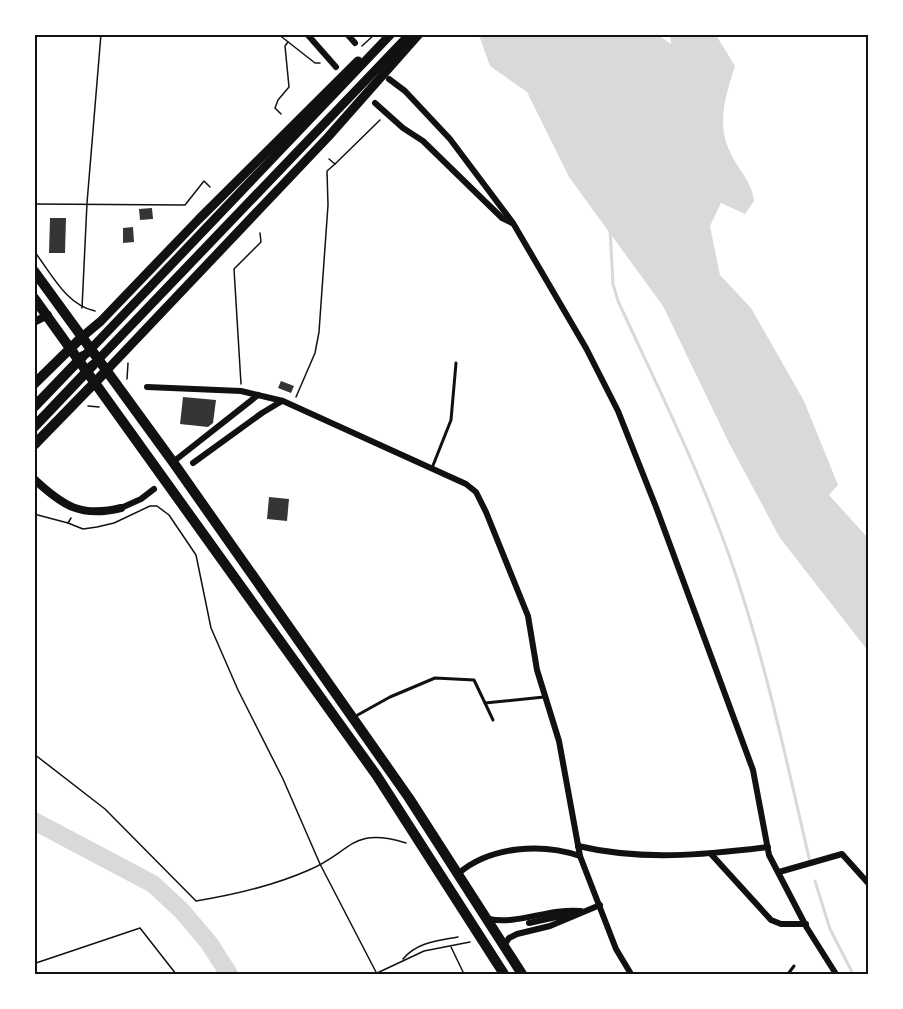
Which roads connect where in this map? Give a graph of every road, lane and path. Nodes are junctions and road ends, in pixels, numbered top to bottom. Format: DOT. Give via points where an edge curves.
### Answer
graph roads {
  1 [pos="101,34"];
  2 [pos="278,34"];
  3 [pos="307,34"];
  4 [pos="347,34"];
  5 [pos="375,34"];
  6 [pos="391,34"];
  7 [pos="410,34"];
  8 [pos="419,34"];
  9 [pos="288,42"];
  10 [pos="355,43"];
  11 [pos="329,60"];
  12 [pos="336,67"];
  13 [pos="385,77"];
  14 [pos="375,103"];
  15 [pos="386,113"];
  16 [pos="281,114"];
  17 [pos="328,159"];
  18 [pos="335,164"];
  19 [pos="210,188"];
  20 [pos="87,203"];
  21 [pos="34,204"];
  22 [pos="513,223"];
  23 [pos="260,233"];
  24 [pos="34,251"];
  25 [pos="34,271"];
  26 [pos="34,298"];
  27 [pos="82,308"];
  28 [pos="102,308"];
  29 [pos="48,315"];
  30 [pos="34,321"];
  31 [pos="82,337"];
  32 [pos="71,348"];
  33 [pos="83,356"];
  34 [pos="129,359"];
  35 [pos="456,363"];
  36 [pos="93,365"];
  37 [pos="106,370"];
  38 [pos="127,379"];
  39 [pos="95,382"];
  40 [pos="34,384"];
  41 [pos="147,387"];
  42 [pos="241,391"];
  43 [pos="258,395"];
  44 [pos="283,401"];
  45 [pos="293,404"];
  46 [pos="88,406"];
  47 [pos="100,407"];
  48 [pos="34,408"];
  49 [pos="34,427"];
  50 [pos="34,445"];
  51 [pos="173,462"];
  52 [pos="193,463"];
  53 [pos="431,470"];
  54 [pos="34,479"];
  55 [pos="154,489"];
  56 [pos="121,508"];
  57 [pos="76,509"];
  58 [pos="34,514"];
  59 [pos="68,523"];
  60 [pos="544,697"];
  61 [pos="485,703"];
  62 [pos="353,718"];
  63 [pos="493,720"];
  64 [pos="34,754"];
  65 [pos="421,842"];
  66 [pos="578,846"];
  67 [pos="768,848"];
  68 [pos="711,854"];
  69 [pos="580,856"];
  70 [pos="320,864"];
  71 [pos="779,872"];
  72 [pos="459,873"];
  73 [pos="868,883"];
  74 [pos="600,905"];
  75 [pos="582,911"];
  76 [pos="489,919"];
  77 [pos="529,923"];
  78 [pos="806,924"];
  79 [pos="458,937"];
  80 [pos="483,940"];
  81 [pos="505,944"];
  82 [pos="450,946"];
  83 [pos="401,961"];
  84 [pos="35,962"];
  85 [pos="794,966"];
  86 [pos="34,972"];
  87 [pos="376,974"];
  88 [pos="177,975"];
  89 [pos="464,975"];
  90 [pos="504,975"];
  91 [pos="522,975"];
  92 [pos="631,975"];
  93 [pos="788,975"];
  94 [pos="836,975"];
  1 -- 20 [label="path"];
  2 -- 9 [label="path"];
  3 -- 11 [label="street"];
  4 -- 10 [label="street"];
  5 -- 10 [label="path" via="360,48"];
  6 -- 31 [label="main road" via="312,105"];
  6 -- 33 [label="main road"];
  7 -- 36 [label="main road"];
  8 -- 13 [label="main road"];
  9 -- 11 [label="path" via="315,63"];
  9 -- 16 [label="path" via="285,46 289,87 275,108"];
  11 -- 12 [label="street"];
  13 -- 22 [label="street" via="405,91 450,138"];
  13 -- 37 [label="main road"];
  14 -- 15 [label="street"];
  15 -- 18 [label="path"];
  15 -- 22 [label="street" via="423,141 502,218"];
  17 -- 18 [label="path"];
  18 -- 45 [label="path" via="327,171 317,343"];
  19 -- 20 [label="path" via="204,181 185,205"];
  20 -- 21 [label="path"];
  20 -- 27 [label="path"];
  22 -- 67 [label="street" via="618,411 753,770"];
  23 -- 42 [label="path" via="261,242 234,269"];
  24 -- 27 [label="path" via="71,301"];
  25 -- 31 [label="main road"];
  26 -- 29 [label="main road"];
  27 -- 28 [label="path"];
  29 -- 30 [label="street"];
  29 -- 32 [label="main road"];
  31 -- 32 [label="main road"];
  31 -- 37 [label="main road"];
  32 -- 39 [label="main road"];
  32 -- 40 [label="main road"];
  33 -- 48 [label="main road"];
  34 -- 38 [label="path"];
  35 -- 53 [label="lane" via="451,420"];
  36 -- 49 [label="main road"];
  37 -- 39 [label="main road"];
  37 -- 51 [label="main road"];
  39 -- 50 [label="main road"];
  39 -- 65 [label="main road"];
  41 -- 42 [label="street"];
  42 -- 43 [label="street"];
  43 -- 44 [label="street"];
  43 -- 51 [label="street"];
  44 -- 45 [label="street"];
  44 -- 52 [label="street"];
  45 -- 53 [label="street"];
  46 -- 47 [label="path"];
  51 -- 62 [label="main road"];
  53 -- 60 [label="street" via="466,484 476,492 486,512 528,616"];
  54 -- 57 [label="street"];
  55 -- 56 [label="street" via="141,500"];
  56 -- 57 [label="street" via="98,512"];
  57 -- 59 [label="path"];
  58 -- 59 [label="path"];
  59 -- 70 [label="path" via="83,529 97,527 150,506 158,506 169,515 196,555 208,618 217,642"];
  60 -- 61 [label="lane"];
  60 -- 66 [label="street" via="559,741"];
  61 -- 62 [label="lane" via="474,680 435,678"];
  61 -- 63 [label="lane"];
  62 -- 72 [label="main road"];
  64 -- 70 [label="path" via="105,810 196,901 274,881"];
  65 -- 70 [label="path" via="362,838"];
  65 -- 80 [label="main road"];
  66 -- 68 [label="street" via="645,857"];
  66 -- 69 [label="street"];
  67 -- 68 [label="street"];
  67 -- 71 [label="street"];
  68 -- 78 [label="street" via="771,920"];
  69 -- 72 [label="street" via="532,848 486,858"];
  69 -- 74 [label="street"];
  70 -- 87 [label="path"];
  71 -- 73 [label="street" via="842,854"];
  71 -- 78 [label="street"];
  72 -- 76 [label="main road"];
  74 -- 75 [label="street"];
  74 -- 92 [label="street" via="616,949"];
  75 -- 76 [label="street" via="560,909 506,921"];
  75 -- 77 [label="street"];
  75 -- 81 [label="street" via="550,926 517,934"];
  76 -- 81 [label="main road"];
  78 -- 94 [label="street"];
  79 -- 83 [label="path" via="424,944 410,950"];
  80 -- 82 [label="path"];
  80 -- 90 [label="main road"];
  81 -- 91 [label="main road"];
  82 -- 83 [label="path" via="423,951"];
  82 -- 89 [label="path"];
  83 -- 87 [label="path"];
  84 -- 86 [label="path"];
  84 -- 88 [label="path" via="140,928"];
  85 -- 93 [label="lane"];
}
